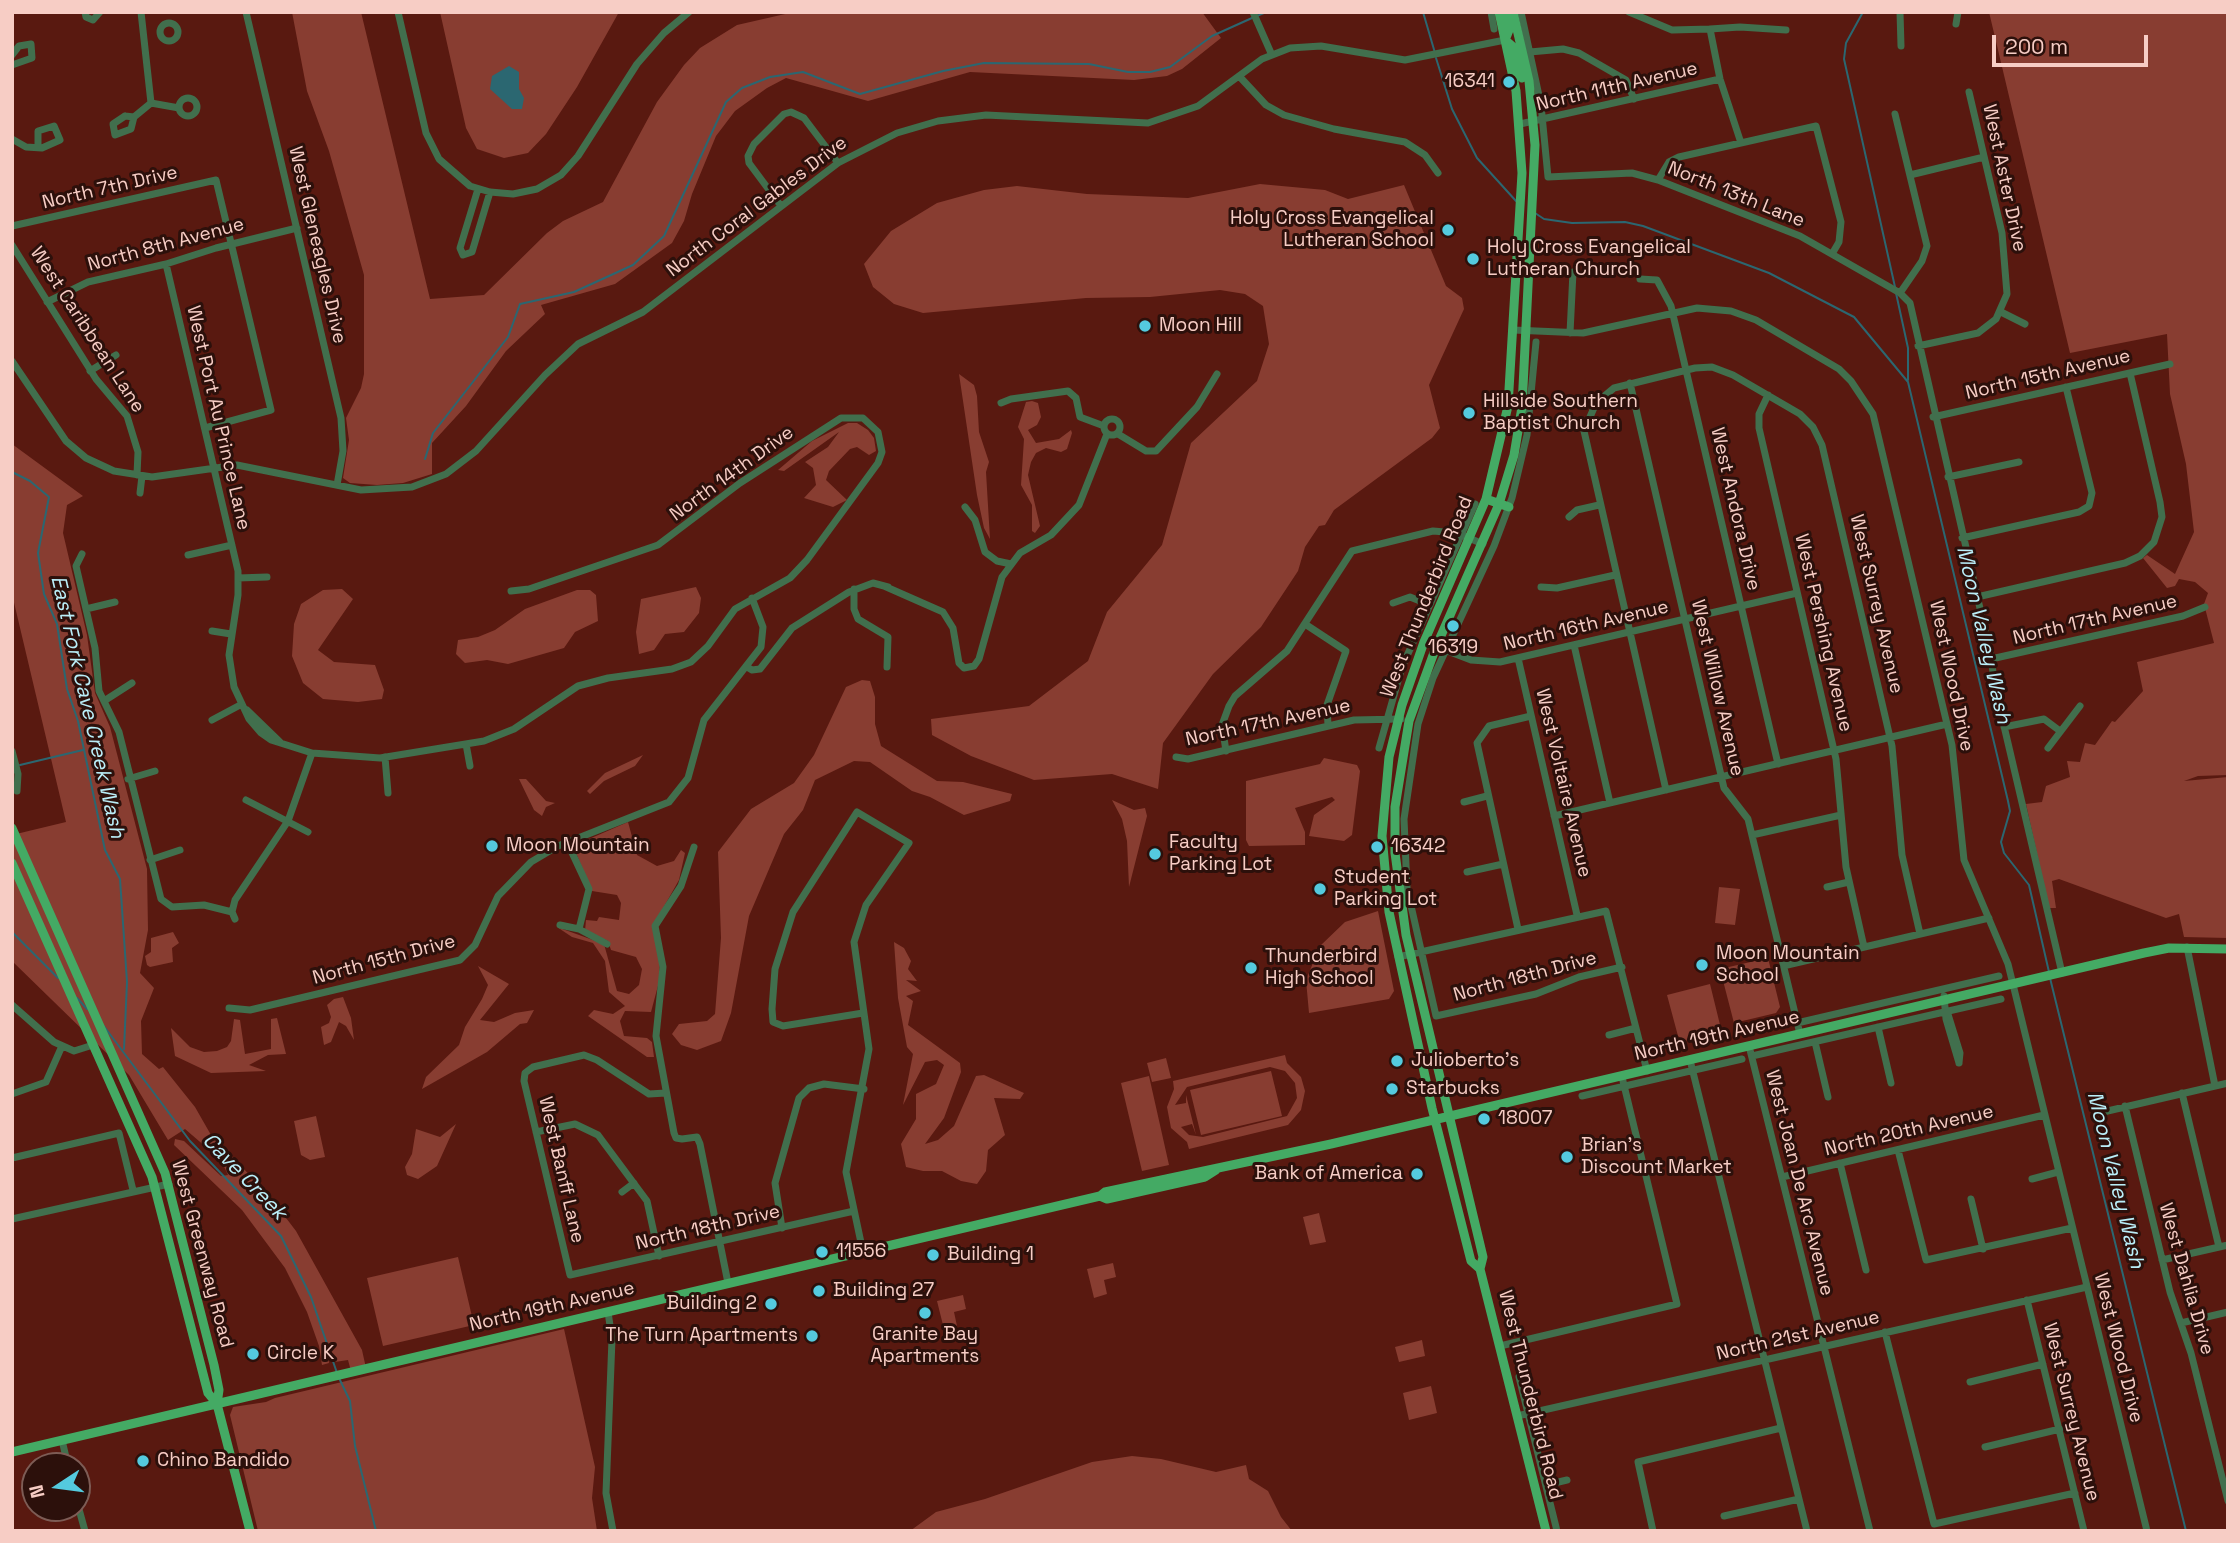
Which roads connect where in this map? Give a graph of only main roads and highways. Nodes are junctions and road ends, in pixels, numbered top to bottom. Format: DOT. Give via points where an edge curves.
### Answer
graph roads {
  1 [pos="1499,12"];
  2 [pos="1506,12"];
  3 [pos="1513,12"];
  4 [pos="1505,40"];
  5 [pos="1531,99"];
  6 [pos="1518,239"];
  7 [pos="1532,240"];
  8 [pos="1486,499"];
  9 [pos="1504,505"];
  10 [pos="12,828"];
  11 [pos="12,863"];
  12 [pos="2228,949"];
  13 [pos="1425,1018"];
  14 [pos="1413,1021"];
  15 [pos="106,1040"];
  16 [pos="93,1045"];
  17 [pos="1448,1116"];
  18 [pos="1435,1119"];
  19 [pos="1480,1269"];
  20 [pos="216,1404"];
  21 [pos="12,1452"];
  22 [pos="250,1531"];
  23 [pos="1546,1531"];
  1 -- 4 [label="main road, West Thunderbird Road"];
  2 -- 4 [label="main road" via="1509,30"];
  3 -- 5 [label="main road, West Thunderbird Road"];
  4 -- 5 [label="main road" via="1513,46"];
  4 -- 6 [label="main road, West Thunderbird Road" via="1520,124"];
  5 -- 7 [label="main road, West Thunderbird Road" via="1539,122"];
  6 -- 7 [label="main road"];
  6 -- 8 [label="main road, West Thunderbird Road" via="1504,428"];
  7 -- 9 [label="main road, West Thunderbird Road" via="1530,358"];
  8 -- 9 [label="main road"];
  8 -- 14 [label="main road, West Thunderbird Road" via="1424,642 1398,719 1385,784 1386,893"];
  9 -- 13 [label="main road, West Thunderbird Road" via="1483,544 1409,721 1395,807 1399,900 1415,953"];
  10 -- 15 [label="main road, West Greenway Road"];
  11 -- 16 [label="main road, West Greenway Road"];
  12 -- 17 [label="main road, North 19th Avenue" via="2169,948 2012,985 1946,1006 1800,1034 1691,1065 1647,1071 1623,1081"];
  13 -- 14 [label="main road"];
  13 -- 17 [label="main road, West Thunderbird Road"];
  14 -- 18 [label="main road, West Thunderbird Road"];
  15 -- 16 [label="main road"];
  15 -- 20 [label="main road, West Greenway Road" via="169,1184 219,1390"];
  16 -- 20 [label="main road, West Greenway Road" via="155,1186 208,1393"];
  17 -- 18 [label="main road, North 19th Avenue"];
  17 -- 19 [label="main road, West Thunderbird Road" via="1483,1257"];
  18 -- 19 [label="main road, West Thunderbird Road" via="1471,1261"];
  18 -- 20 [label="main road, North 19th Avenue" via="1125,1187"];
  19 -- 23 [label="main road, West Thunderbird Road"];
  20 -- 21 [label="main road, North 19th Avenue"];
  20 -- 22 [label="main road, West Greenway Road"];
}
